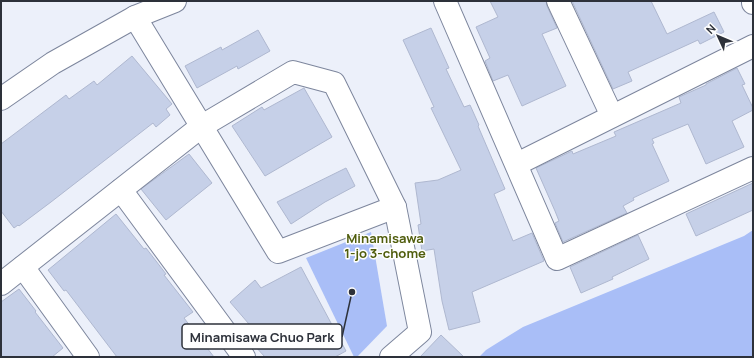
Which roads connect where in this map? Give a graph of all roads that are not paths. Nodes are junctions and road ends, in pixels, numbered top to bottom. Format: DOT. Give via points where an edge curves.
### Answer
graph roads {
  1 [pos="175,1"];
  2 [pos="445,1"];
  3 [pos="558,1"];
  4 [pos="135,16"];
  5 [pos="753,46"];
  6 [pos="1,98"];
  7 [pos="612,116"];
  8 [pos="202,126"];
  9 [pos="516,164"];
  10 [pos="753,168"];
  11 [pos="121,190"];
  12 [pos="395,207"];
  13 [pos="23,267"];
  14 [pos="1,284"];
  15 [pos="88,357"];
  16 [pos="244,357"];
  17 [pos="391,357"];
  1 -- 4 [label="street"];
  2 -- 9 [label="street"];
  3 -- 7 [label="street"];
  4 -- 6 [label="street" via="53,63"];
  4 -- 8 [label="street"];
  5 -- 7 [label="street"];
  7 -- 9 [label="street"];
  8 -- 11 [label="street"];
  8 -- 12 [label="street" via="278,252"];
  8 -- 12 [label="street" via="293,72 334,83"];
  9 -- 10 [label="street" via="557,258"];
  11 -- 13 [label="street"];
  11 -- 16 [label="street"];
  12 -- 17 [label="street" via="420,332"];
  13 -- 14 [label="street"];
  13 -- 15 [label="street"];
}
